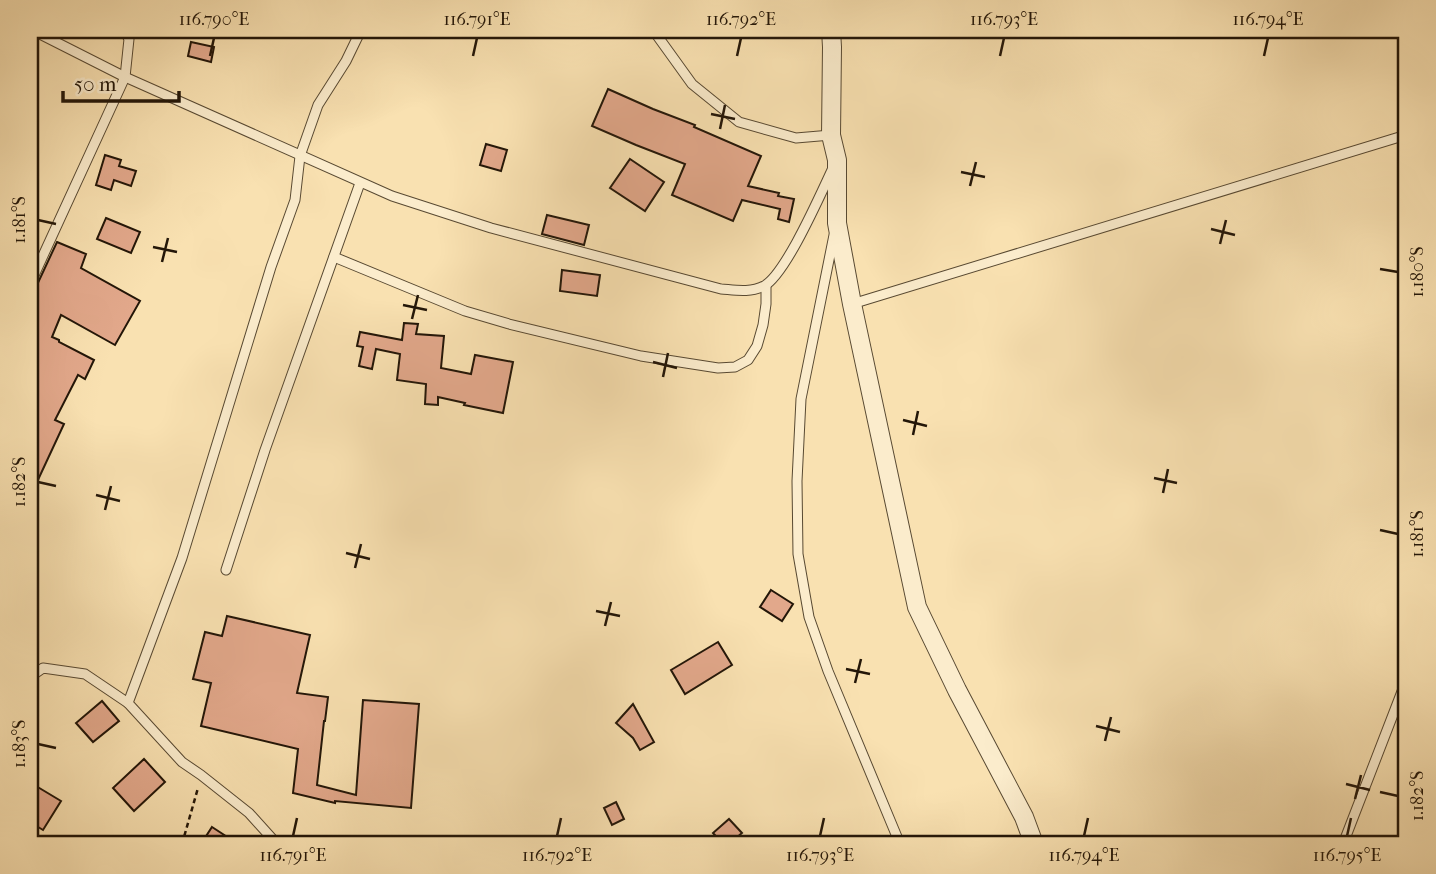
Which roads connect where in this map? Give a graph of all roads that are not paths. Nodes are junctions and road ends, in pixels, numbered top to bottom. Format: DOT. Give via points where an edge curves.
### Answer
graph roads {
  1 [pos="32,30"];
  2 [pos="124,30"];
  3 [pos="361,30"];
  4 [pos="655,30"];
  5 [pos="831,30"];
  6 [pos="125,77"];
  7 [pos="831,135"];
  8 [pos="1406,135"];
  9 [pos="300,156"];
  10 [pos="837,160"];
  11 [pos="360,183"];
  12 [pos="837,223"];
  13 [pos="334,257"];
  14 [pos="30,284"];
  15 [pos="766,285"];
  16 [pos="852,304"];
  17 [pos="226,570"];
  18 [pos="30,677"];
  19 [pos="1406,681"];
  20 [pos="128,703"];
  21 [pos="277,844"];
  22 [pos="900,844"];
  23 [pos="1034,844"];
  24 [pos="1343,844"];
  1 -- 6 [label="lane"];
  2 -- 6 [label="lane" via="130,39"];
  3 -- 9 [label="lane" via="318,105"];
  4 -- 7 [label="lane" via="692,84 739,122 796,138"];
  5 -- 7 [label="street"];
  6 -- 9 [label="lane"];
  6 -- 14 [label="lane"];
  7 -- 10 [label="street"];
  8 -- 16 [label="lane"];
  9 -- 11 [label="lane"];
  9 -- 20 [label="lane" via="295,200 182,558"];
  10 -- 12 [label="street"];
  10 -- 15 [label="lane" via="787,261"];
  11 -- 13 [label="lane"];
  11 -- 15 [label="lane" via="491,228 721,289 748,291"];
  12 -- 16 [label="street"];
  12 -- 22 [label="lane" via="801,399 798,554 809,617"];
  13 -- 15 [label="lane" via="509,324 641,356 718,368 748,360 757,346"];
  13 -- 17 [label="lane"];
  16 -- 23 [label="street" via="917,607"];
  18 -- 20 [label="lane" via="43,667 85,674"];
  19 -- 24 [label="lane"];
  20 -- 21 [label="lane" via="182,762 249,813"];
}
